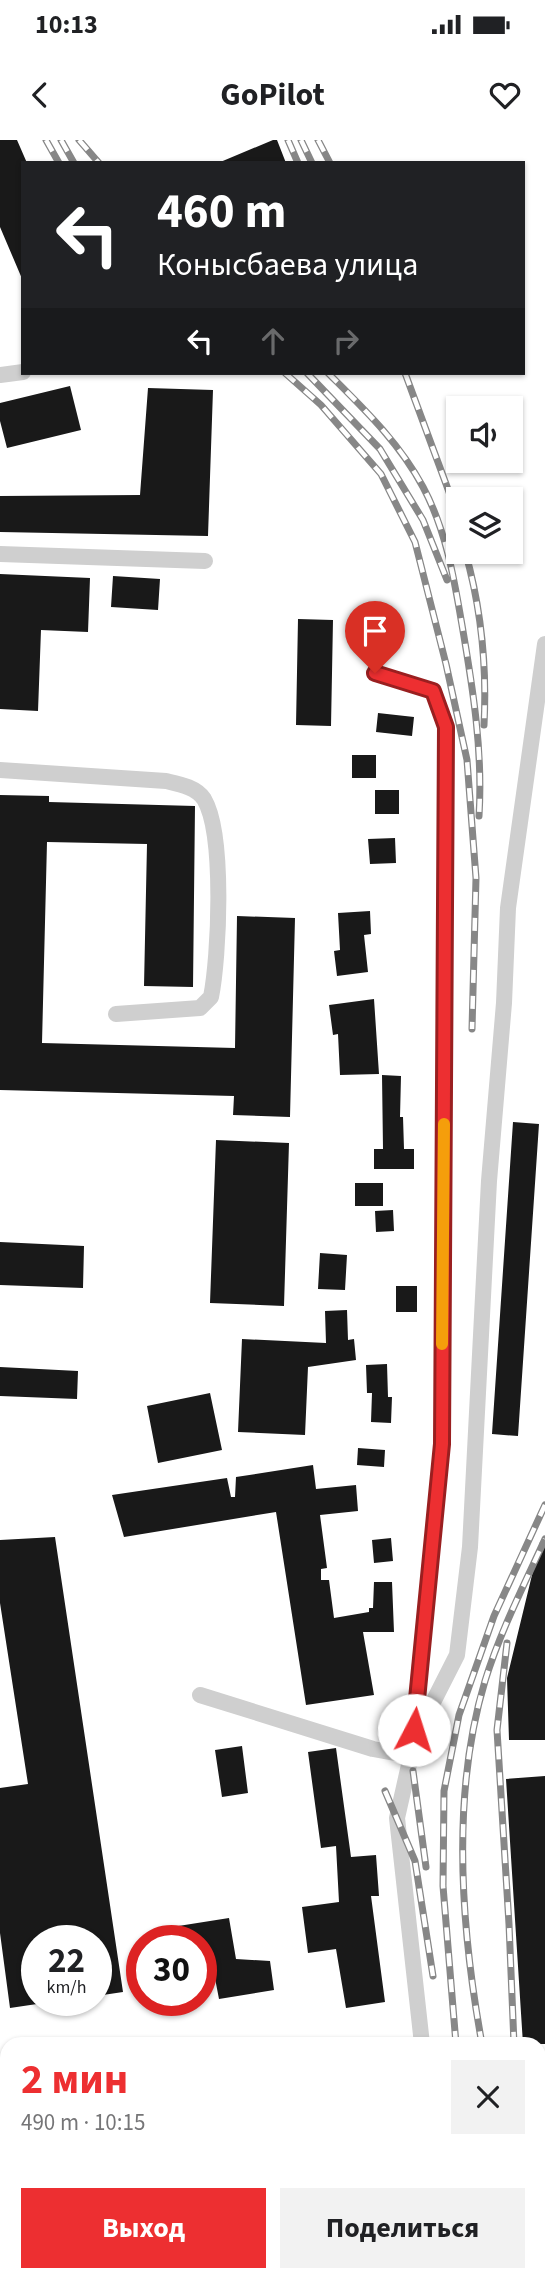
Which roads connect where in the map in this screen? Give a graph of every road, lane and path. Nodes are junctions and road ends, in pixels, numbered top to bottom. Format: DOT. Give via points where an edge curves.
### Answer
graph roads {
  1 [pos="21,372"];
  2 [pos="0,375"];
  3 [pos="0,554"];
  4 [pos="205,561"];
  5 [pos="545,644"];
  6 [pos="375,673"];
  7 [pos="0,770"];
  8 [pos="116,1014"];
  9 [pos="200,1695"];
  10 [pos="411,1756"];
  11 [pos="421,2037"];
  1 -- 2 [label="street"];
  3 -- 4 [label="street"];
  5 -- 10 [label="street" via="509,908 470,1547 461,1628 457,1655"];
  6 -- 10 [label="street" via="433,691 446,727 442,1444"];
  7 -- 8 [label="street" via="166,781 203,797 211,818 218,880 211,997 200,1008"];
  9 -- 10 [label="street" via="373,1749"];
  10 -- 11 [label="street" via="397,1818"];
}
